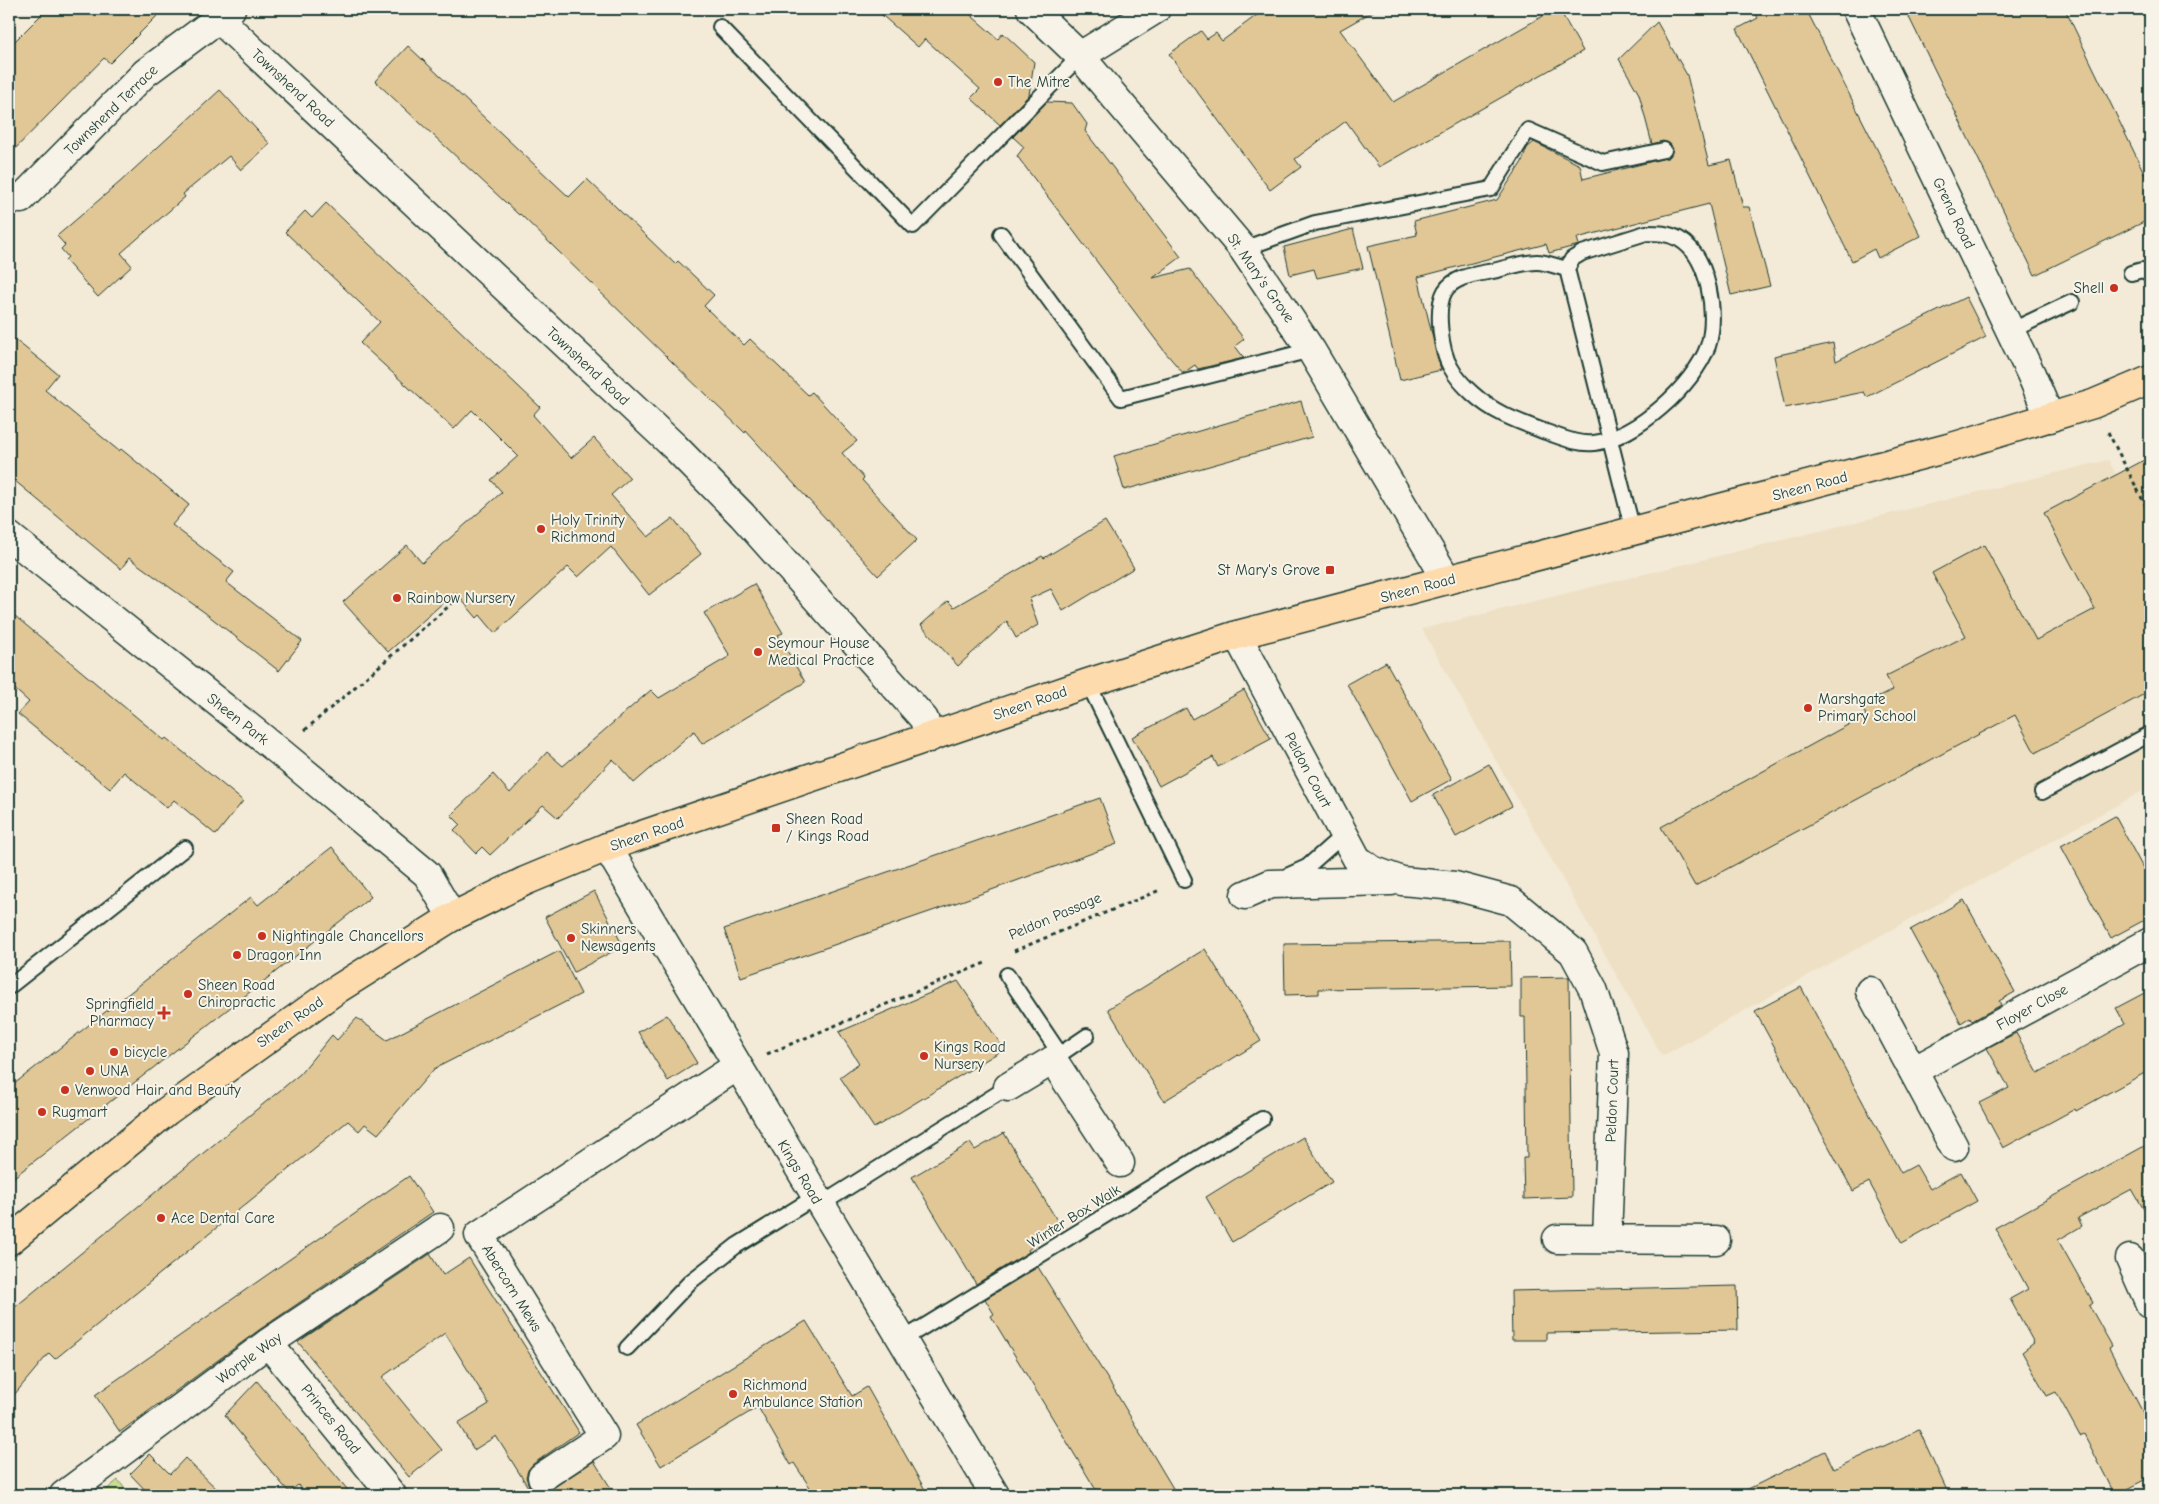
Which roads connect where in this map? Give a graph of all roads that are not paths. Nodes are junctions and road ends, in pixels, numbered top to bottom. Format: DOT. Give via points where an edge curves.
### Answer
graph roads {
  1 [pos="1031,9"];
  2 [pos="1156,9"];
  3 [pos="1856,9"];
  4 [pos="225,13"];
  5 [pos="720,27"];
  6 [pos="1080,56"];
  7 [pos="1664,150"];
  8 [pos="21,199"];
  9 [pos="1001,234"];
  10 [pos="1243,248"];
  11 [pos="1567,269"];
  12 [pos="2131,273"];
  13 [pos="2150,274"];
  14 [pos="2072,302"];
  15 [pos="2010,331"];
  16 [pos="1311,350"];
  17 [pos="2150,380"];
  18 [pos="2050,418"];
  19 [pos="1610,440"];
  20 [pos="1633,530"];
  21 [pos="9,536"];
  22 [pos="1447,580"];
  23 [pos="1237,635"];
  24 [pos="1088,683"];
  25 [pos="2150,734"];
  26 [pos="929,738"];
  27 [pos="2042,792"];
  28 [pos="1343,835"];
  29 [pos="607,847"];
  30 [pos="185,848"];
  31 [pos="1184,880"];
  32 [pos="1402,880"];
  33 [pos="1270,884"];
  34 [pos="1245,895"];
  35 [pos="452,916"];
  36 [pos="2150,942"];
  37 [pos="1007,975"];
  38 [pos="9,987"];
  39 [pos="1870,991"];
  40 [pos="1087,1036"];
  41 [pos="1056,1057"];
  42 [pos="736,1067"];
  43 [pos="1913,1071"];
  44 [pos="1008,1087"];
  45 [pos="1262,1119"];
  46 [pos="1954,1147"];
  47 [pos="1120,1163"];
  48 [pos="818,1201"];
  49 [pos="440,1228"];
  50 [pos="1557,1239"];
  51 [pos="1607,1239"];
  52 [pos="1716,1240"];
  53 [pos="9,1241"];
  54 [pos="2130,1259"];
  55 [pos="2150,1304"];
  56 [pos="902,1340"];
  57 [pos="268,1343"];
  58 [pos="627,1348"];
  59 [pos="542,1477"];
  60 [pos="64,1495"];
  61 [pos="392,1495"];
  62 [pos="995,1495"];
  1 -- 6 [label="street, St. Mary's Grove"];
  2 -- 6 [label="street"];
  3 -- 15 [label="street, Grena Road"];
  4 -- 8 [label="street, Townshend Terrace" via="145,73"];
  4 -- 26 [label="street, Townshend Road" via="735,508 924,718"];
  5 -- 6 [label="lane" via="914,226"];
  6 -- 10 [label="street, St. Mary's Grove"];
  7 -- 10 [label="lane" via="1603,163 1528,130 1491,189 1315,223"];
  9 -- 16 [label="lane" via="1121,398"];
  10 -- 16 [label="street, St. Mary's Grove"];
  11 -- 19 [label="lane"];
  11 -- 19 [label="lane" via="1572,259 1582,252 1646,233 1664,233 1680,240 1693,253 1712,296 1713,322 1707,347 1692,372 1654,414"];
  11 -- 19 [label="lane" via="1537,262 1470,275 1456,282 1445,291 1441,307 1444,350 1450,368 1472,394 1503,416 1570,441 1592,443"];
  12 -- 13 [label="lane" via="2142,270"];
  14 -- 15 [label="lane"];
  15 -- 18 [label="street, Grena Road"];
  16 -- 22 [label="street, St. Mary's Grove"];
  17 -- 18 [label="main road, Sheen Road"];
  18 -- 20 [label="main road, Sheen Road" via="1830,481"];
  19 -- 20 [label="lane"];
  20 -- 22 [label="main road, Sheen Road"];
  21 -- 35 [label="street, Sheen Park" via="280,752 426,874"];
  22 -- 23 [label="main road, Sheen Road"];
  23 -- 24 [label="main road, Sheen Road"];
  23 -- 28 [label="street, Peldon Court"];
  24 -- 26 [label="main road, Sheen Road"];
  24 -- 31 [label="lane"];
  25 -- 27 [label="lane"];
  26 -- 29 [label="main road, Sheen Road"];
  28 -- 32 [label="street, Peldon Court" via="1356,859 1372,870"];
  28 -- 33 [label="lane" via="1308,867"];
  29 -- 35 [label="main road, Sheen Road"];
  29 -- 42 [label="street, Kings Road"];
  30 -- 38 [label="lane"];
  32 -- 33 [label="street, Peldon Court"];
  32 -- 51 [label="street, Peldon Court" via="1455,886 1511,901 1574,952 1593,989 1614,1053"];
  33 -- 34 [label="street, Peldon Court"];
  35 -- 53 [label="main road, Sheen Road" via="336,990 246,1053 167,1111"];
  36 -- 43 [label="street, Floyer Close"];
  37 -- 41 [label="lane"];
  39 -- 43 [label="street"];
  40 -- 41 [label="lane"];
  41 -- 44 [label="street"];
  41 -- 47 [label="street"];
  42 -- 48 [label="street, Kings Road"];
  42 -- 59 [label="street, Abercorn Mews" via="479,1235 604,1436"];
  43 -- 46 [label="street"];
  44 -- 48 [label="lane"];
  45 -- 56 [label="lane, Winter Box Walk"];
  48 -- 56 [label="street, Kings Road"];
  48 -- 58 [label="lane" via="736,1246 690,1282"];
  49 -- 57 [label="street, Worple Way"];
  50 -- 51 [label="street"];
  51 -- 52 [label="street"];
  54 -- 55 [label="street"];
  56 -- 62 [label="street, Kings Road"];
  57 -- 60 [label="street, Worple Way"];
  57 -- 61 [label="street, Princes Road"];
}
